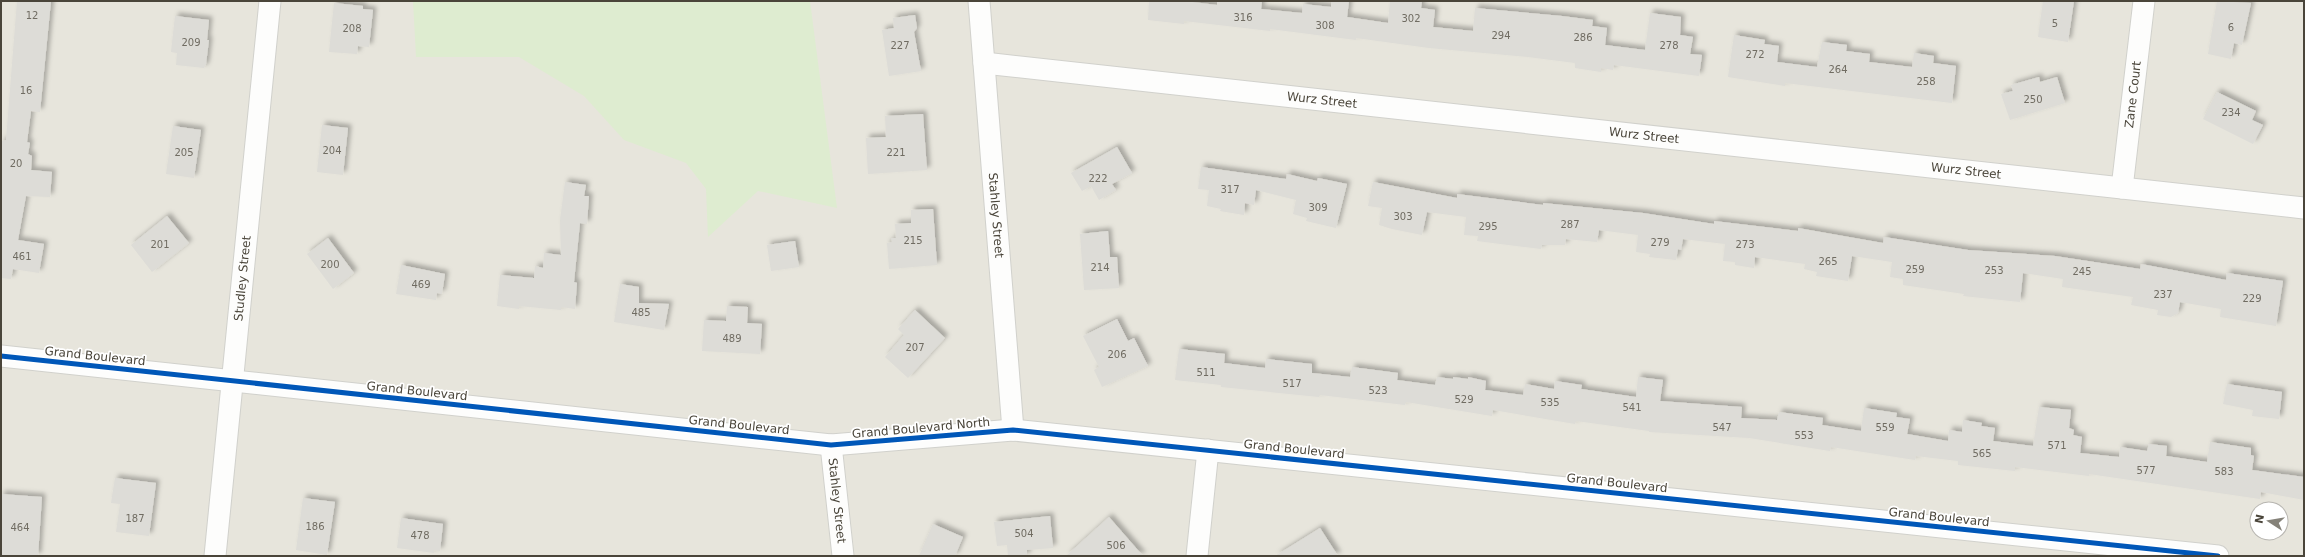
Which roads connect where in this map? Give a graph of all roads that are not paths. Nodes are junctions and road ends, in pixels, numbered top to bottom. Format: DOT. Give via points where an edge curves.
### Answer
graph roads {
  1 [pos="270,1"];
  2 [pos="979,1"];
  3 [pos="2144,1"];
  4 [pos="984,63"];
  5 [pos="2122,188"];
  6 [pos="2304,208"];
  7 [pos="1,356"];
  8 [pos="231,380"];
  9 [pos="1013,430"];
  10 [pos="831,445"];
  11 [pos="1208,450"];
  12 [pos="215,556"];
  13 [pos="843,556"];
  14 [pos="1197,556"];
  15 [pos="2218,556"];
  1 -- 8 [label="street, Studley Street"];
  2 -- 4 [label="street, Stahley Street"];
  3 -- 5 [label="street, Zane Court"];
  4 -- 5 [label="street, Wurz Street"];
  4 -- 9 [label="street, Stahley Street"];
  5 -- 6 [label="street, Wurz Street"];
  7 -- 8 [label="street, Grand Boulevard"];
  8 -- 10 [label="street, Grand Boulevard"];
  8 -- 12 [label="street, Studley Street"];
  9 -- 10 [label="street, Grand Boulevard North"];
  9 -- 11 [label="street, Grand Boulevard"];
  10 -- 13 [label="street, Stahley Street"];
  11 -- 14 [label="street"];
  11 -- 15 [label="street, Grand Boulevard"];
}
